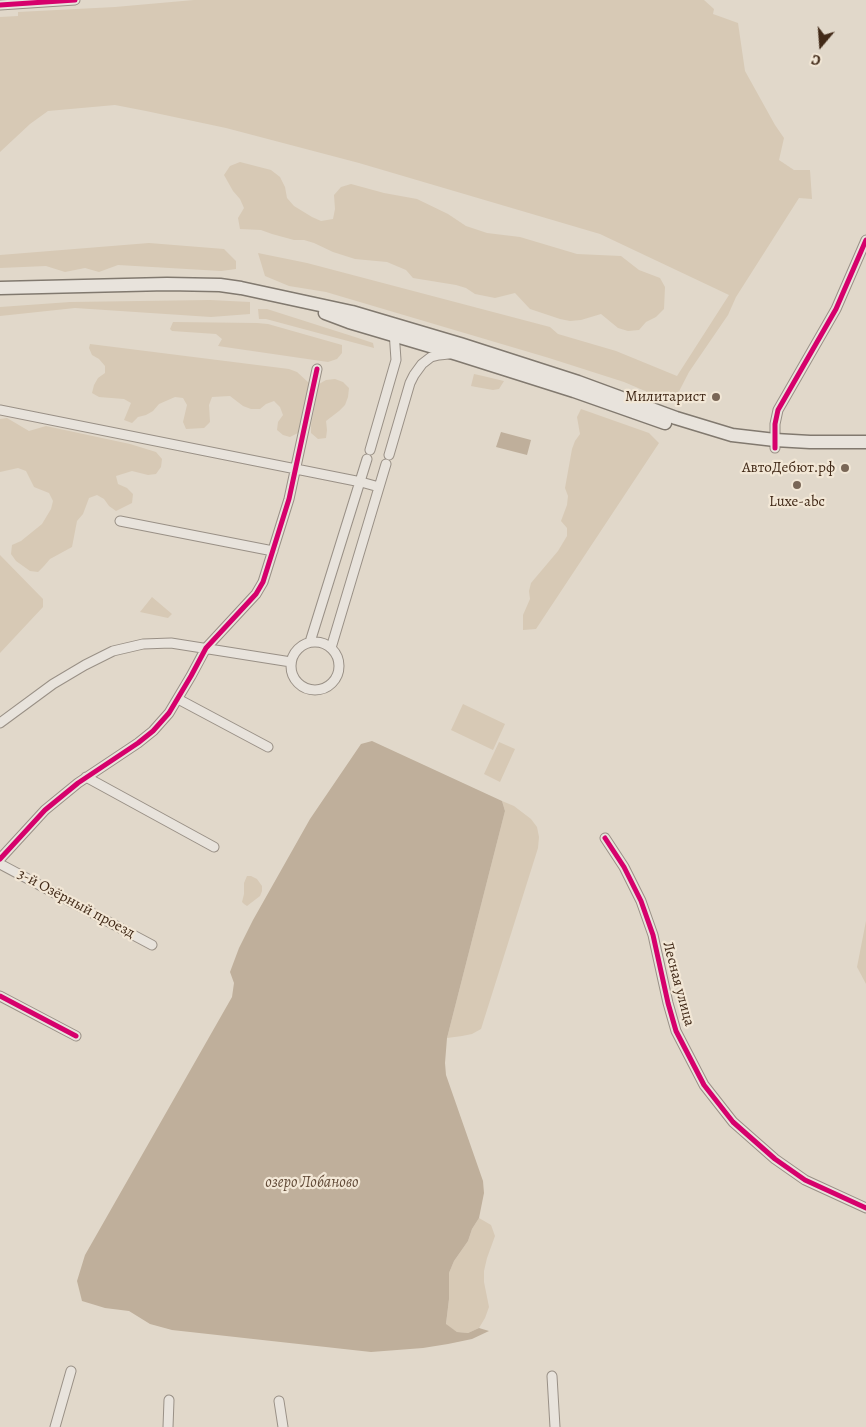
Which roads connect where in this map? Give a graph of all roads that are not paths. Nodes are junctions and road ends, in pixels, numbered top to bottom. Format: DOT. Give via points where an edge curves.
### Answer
graph roads {
  1 [pos="75,0"];
  2 [pos="0,5"];
  3 [pos="866,240"];
  4 [pos="0,288"];
  5 [pos="394,330"];
  6 [pos="457,354"];
  7 [pos="316,369"];
  8 [pos="0,410"];
  9 [pos="866,442"];
  10 [pos="775,444"];
  11 [pos="370,450"];
  12 [pos="866,450"];
  13 [pos="367,459"];
  14 [pos="296,469"];
  15 [pos="360,482"];
  16 [pos="379,487"];
  17 [pos="120,521"];
  18 [pos="273,551"];
  19 [pos="310,642"];
  20 [pos="206,648"];
  21 [pos="331,648"];
  22 [pos="291,662"];
  23 [pos="178,699"];
  24 [pos="0,723"];
  25 [pos="268,747"];
  26 [pos="86,777"];
  27 [pos="605,838"];
  28 [pos="214,847"];
  29 [pos="0,859"];
  30 [pos="0,864"];
  31 [pos="152,945"];
  32 [pos="0,996"];
  33 [pos="76,1036"];
  34 [pos="866,1208"];
  35 [pos="71,1371"];
  36 [pos="552,1376"];
  37 [pos="169,1400"];
  38 [pos="279,1401"];
  39 [pos="55,1427"];
  40 [pos="168,1427"];
  41 [pos="283,1427"];
  42 [pos="555,1427"];
  1 -- 2 [label="street"];
  3 -- 10 [label="street" via="836,309 778,410"];
  4 -- 5 [label="main road" via="220,285 293,300 349,322"];
  5 -- 6 [label="main road"];
  5 -- 10 [label="main road" via="460,344 706,428"];
  5 -- 11 [label="street" via="396,360"];
  6 -- 10 [label="main road" via="731,442 752,446"];
  6 -- 16 [label="street" via="431,357 414,375"];
  7 -- 14 [label="street"];
  8 -- 14 [label="street"];
  9 -- 10 [label="main road"];
  10 -- 12 [label="main road" via="809,450"];
  13 -- 15 [label="street"];
  14 -- 15 [label="street"];
  14 -- 18 [label="street"];
  15 -- 16 [label="street"];
  15 -- 19 [label="street"];
  16 -- 21 [label="street"];
  17 -- 18 [label="street"];
  18 -- 20 [label="street" via="256,594"];
  19 -- 21 [label="street"];
  19 -- 22 [label="street" via="295,651"];
  20 -- 22 [label="street"];
  20 -- 23 [label="street"];
  20 -- 24 [label="street" via="171,643 143,644 113,651 53,684"];
  21 -- 22 [label="street" via="338,661 338,671 330,685 319,690 307,689 297,683 291,673"];
  23 -- 25 [label="street"];
  23 -- 26 [label="street" via="153,731"];
  26 -- 28 [label="street"];
  26 -- 29 [label="street" via="45,810"];
  27 -- 34 [label="street, Лесная улица" via="641,901 653,935 676,1031 704,1085 733,1122 775,1159 805,1180"];
  30 -- 31 [label="street, 3-й Озёрный проезд"];
  32 -- 33 [label="street"];
  35 -- 39 [label="street"];
  36 -- 42 [label="street"];
  37 -- 40 [label="street"];
  38 -- 41 [label="street"];
}
